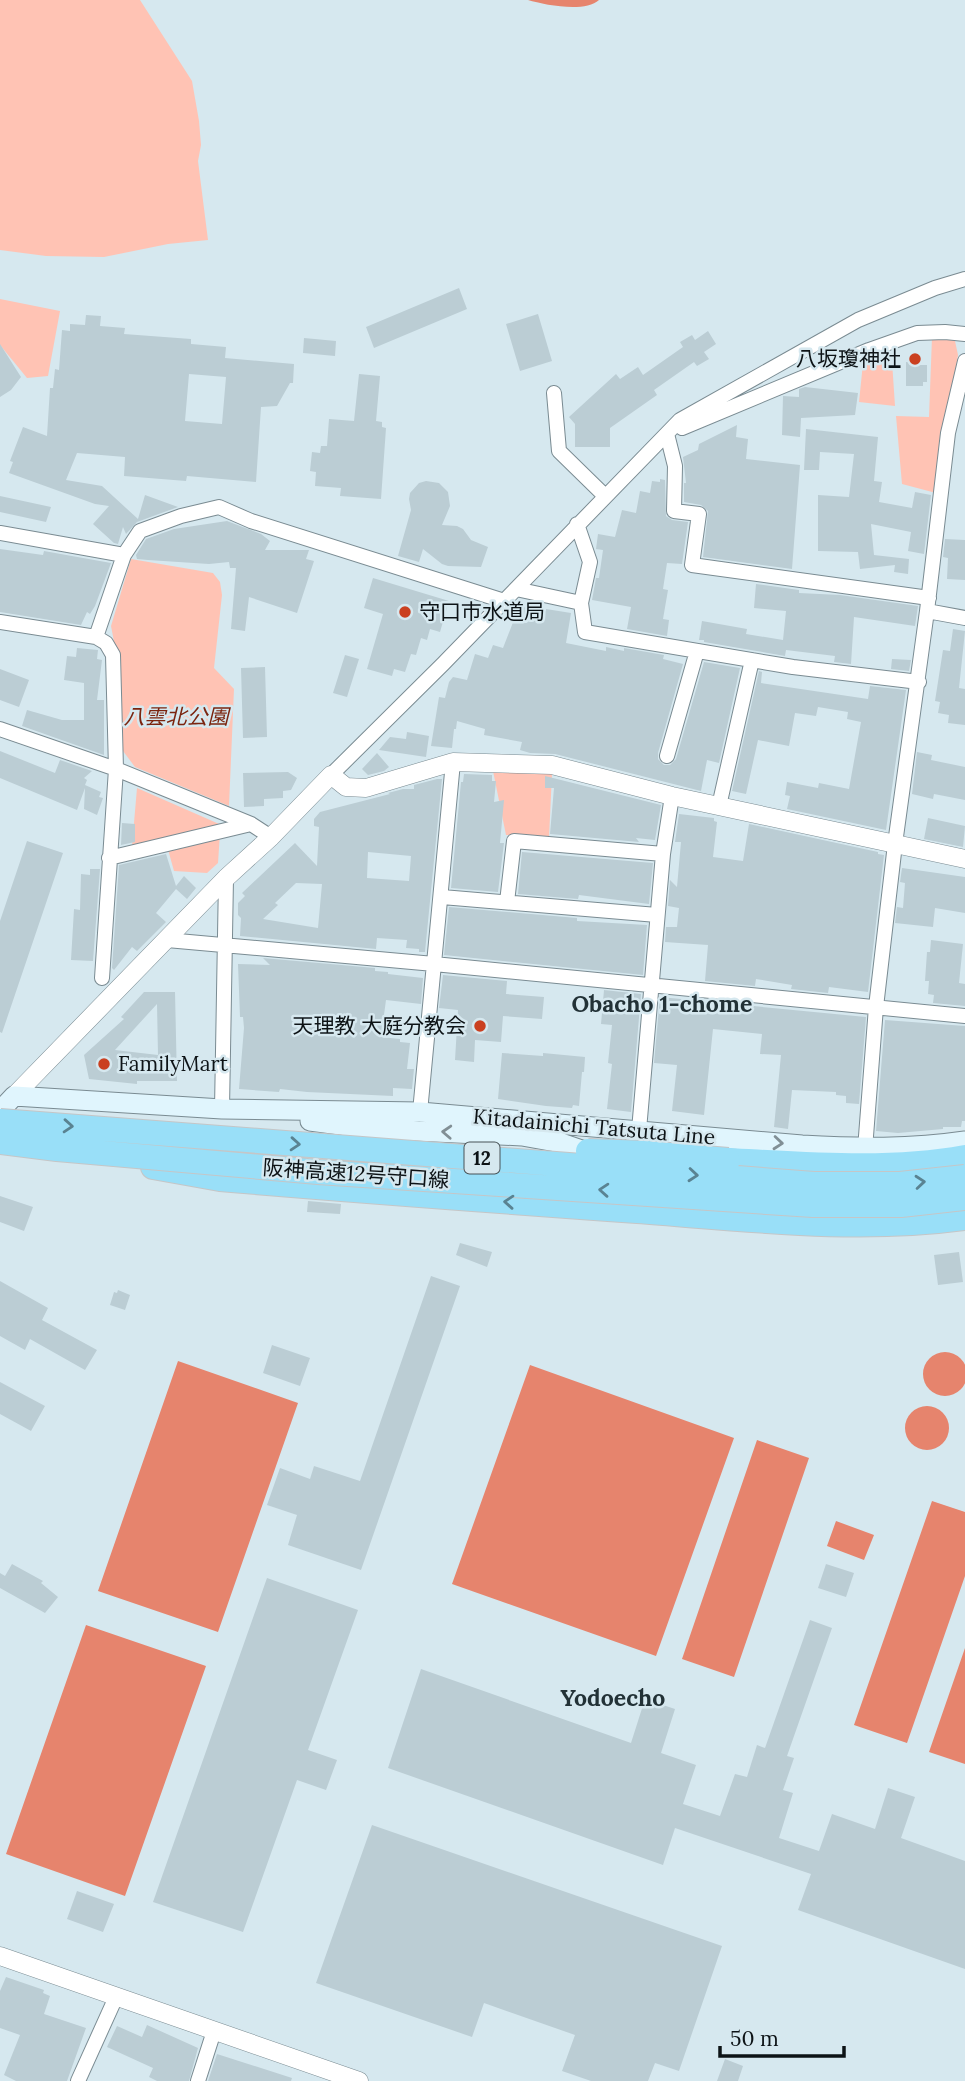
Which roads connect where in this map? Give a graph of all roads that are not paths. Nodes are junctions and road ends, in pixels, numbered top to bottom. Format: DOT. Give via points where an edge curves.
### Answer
graph roads {
  1 [pos="965,279"];
  2 [pos="965,334"];
  3 [pos="965,360"];
  4 [pos="554,393"];
  5 [pos="667,434"];
  6 [pos="605,496"];
  7 [pos="577,524"];
  8 [pos="0,533"];
  9 [pos="124,555"];
  10 [pos="516,589"];
  11 [pos="504,601"];
  12 [pos="581,603"];
  13 [pos="928,605"];
  14 [pos="965,618"];
  15 [pos="0,622"];
  16 [pos="96,637"];
  17 [pos="697,651"];
  18 [pos="752,660"];
  19 [pos="919,682"];
  20 [pos="0,729"];
  21 [pos="667,756"];
  22 [pos="453,762"];
  23 [pos="116,769"];
  24 [pos="331,775"];
  25 [pos="672,796"];
  26 [pos="719,806"];
  27 [pos="251,824"];
  28 [pos="271,837"];
  29 [pos="895,844"];
  30 [pos="663,854"];
  31 [pos="109,858"];
  32 [pos="965,859"];
  33 [pos="226,878"];
  34 [pos="442,897"];
  35 [pos="507,902"];
  36 [pos="657,915"];
  37 [pos="167,940"];
  38 [pos="226,947"];
  39 [pos="433,964"];
  40 [pos="102,978"];
  41 [pos="652,985"];
  42 [pos="876,1007"];
  43 [pos="965,1016"];
  44 [pos="7,1096"];
  45 [pos="222,1109"];
  46 [pos="0,1111"];
  47 [pos="421,1112"];
  48 [pos="0,1121"];
  49 [pos="639,1130"];
  50 [pos="965,1141"];
  51 [pos="0,1142"];
  52 [pos="57,1149"];
  53 [pos="866,1149"];
  54 [pos="444,1155"];
  55 [pos="965,1157"];
  56 [pos="965,1177"];
  57 [pos="965,1198"];
  58 [pos="965,1210"];
  59 [pos="965,1218"];
  60 [pos="0,1956"];
  61 [pos="117,1997"];
  62 [pos="214,2031"];
  63 [pos="350,2079"];
  64 [pos="78,2081"];
  65 [pos="198,2081"];
  1 -- 5 [label="street" via="858,320 680,420"];
  2 -- 5 [label="street" via="917,333"];
  3 -- 13 [label="street" via="948,433"];
  4 -- 6 [label="street" via="559,452"];
  5 -- 6 [label="street"];
  5 -- 13 [label="street" via="675,466 674,511 699,514 692,565"];
  6 -- 7 [label="street"];
  7 -- 10 [label="street"];
  7 -- 12 [label="street" via="590,562"];
  8 -- 9 [label="street"];
  9 -- 11 [label="street" via="140,531 219,507 250,521"];
  9 -- 16 [label="street"];
  10 -- 11 [label="street"];
  10 -- 12 [label="street"];
  11 -- 24 [label="street"];
  12 -- 17 [label="street" via="585,632"];
  13 -- 14 [label="street"];
  13 -- 19 [label="street"];
  15 -- 16 [label="street"];
  16 -- 23 [label="street" via="113,655"];
  17 -- 18 [label="street"];
  17 -- 21 [label="street"];
  18 -- 19 [label="street"];
  18 -- 26 [label="street"];
  19 -- 29 [label="street"];
  20 -- 23 [label="street"];
  22 -- 24 [label="street" via="366,788 346,787"];
  22 -- 25 [label="street" via="552,765"];
  22 -- 34 [label="street"];
  23 -- 27 [label="street"];
  23 -- 31 [label="street"];
  24 -- 28 [label="street"];
  25 -- 26 [label="street"];
  25 -- 30 [label="street"];
  26 -- 29 [label="street"];
  27 -- 28 [label="street"];
  27 -- 31 [label="street"];
  28 -- 33 [label="street"];
  29 -- 32 [label="street"];
  29 -- 42 [label="street"];
  30 -- 35 [label="street" via="514,841"];
  30 -- 36 [label="street"];
  31 -- 40 [label="street"];
  33 -- 37 [label="street"];
  33 -- 38 [label="street"];
  34 -- 35 [label="street"];
  34 -- 39 [label="street"];
  35 -- 36 [label="street"];
  36 -- 41 [label="street"];
  37 -- 38 [label="street"];
  37 -- 44 [label="street"];
  38 -- 39 [label="street"];
  38 -- 45 [label="street"];
  39 -- 41 [label="street"];
  39 -- 47 [label="street"];
  41 -- 42 [label="street"];
  41 -- 49 [label="street"];
  42 -- 43 [label="street"];
  42 -- 53 [label="street"];
  44 -- 45 [label="main road, Kitadainichi Tatsuta Line"];
  44 -- 46 [label="main road"];
  45 -- 47 [label="main road, Kitadainichi Tatsuta Line"];
  58 -- 45 [label="main road, Kitadainichi Tatsuta Line, one-way" via="904,1216 751,1215 680,1197 600,1156 561,1143 522,1136 370,1129"];
  47 -- 49 [label="main road, Kitadainichi Tatsuta Line"];
  48 -- 54 [label="highway, 阪神高速12号守口線 / 12, one-way, bridge"];
  49 -- 53 [label="main road, Kitadainichi Tatsuta Line, one-way"];
  50 -- 53 [label="main road, Kitadainichi Tatsuta Line"];
  51 -- 52 [label="highway, 阪神高速12号守口線, bridge"];
  57 -- 52 [label="highway, 阪神高速12号守口線, one-way, bridge" via="901,1205 813,1205 318,1172"];
  59 -- 52 [label="highway, one-way, bridge" via="857,1225 723,1219 220,1179"];
  54 -- 55 [label="highway, bridge" via="586,1151 858,1165"];
  54 -- 56 [label="highway, 阪神高速12号守口線 / 12, one-way, bridge" via="814,1184 900,1184"];
  60 -- 61 [label="street"];
  61 -- 62 [label="street"];
  61 -- 64 [label="street"];
  62 -- 63 [label="street"];
  62 -- 65 [label="street"];
}
